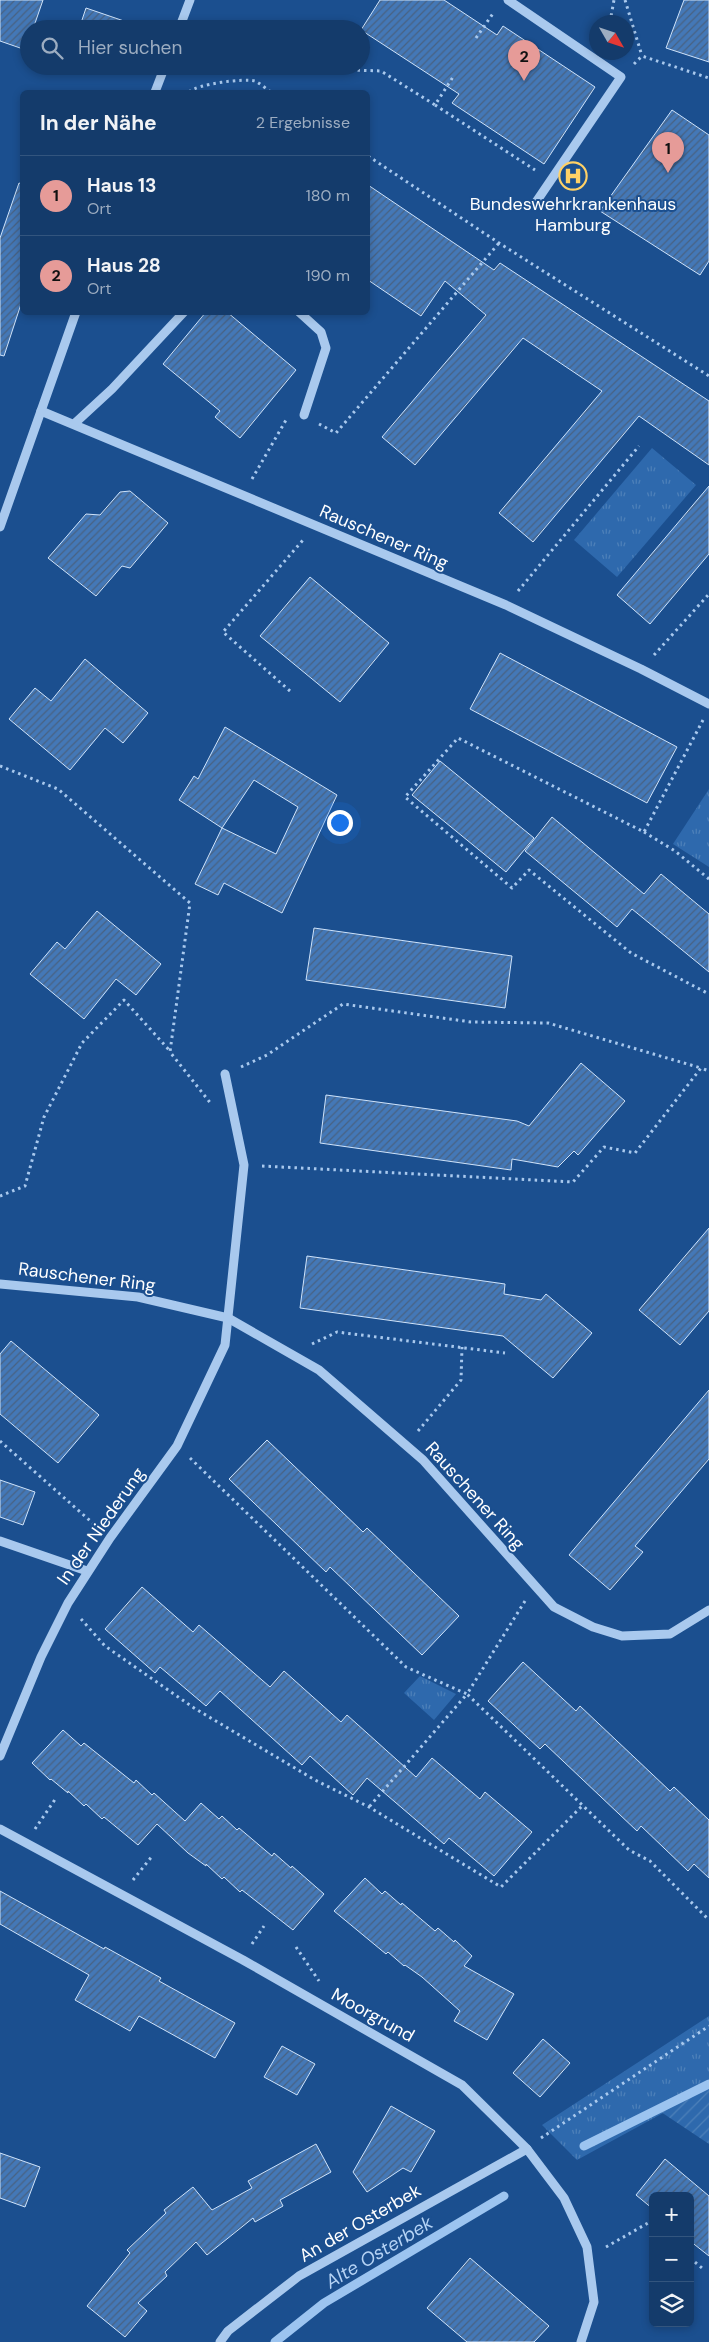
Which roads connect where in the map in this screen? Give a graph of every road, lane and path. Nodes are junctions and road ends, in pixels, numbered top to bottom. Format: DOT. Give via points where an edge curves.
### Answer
graph roads {
  1 [pos="190,0"];
  2 [pos="508,0"];
  3 [pos="614,0"];
  4 [pos="625,0"];
  5 [pos="497,8"];
  6 [pos="611,15"];
  7 [pos="182,20"];
  8 [pos="476,38"];
  9 [pos="642,56"];
  10 [pos="370,70"];
  11 [pos="162,75"];
  12 [pos="453,77"];
  13 [pos="621,77"];
  14 [pos="709,78"];
  15 [pos="156,90"];
  16 [pos="191,90"];
  17 [pos="268,90"];
  18 [pos="435,105"];
  19 [pos="370,157"];
  20 [pos="552,180"];
  21 [pos="534,206"];
  22 [pos="498,243"];
  23 [pos="75,315"];
  24 [pos="181,315"];
  25 [pos="302,315"];
  26 [pos="709,376"];
  27 [pos="41,410"];
  28 [pos="304,415"];
  29 [pos="74,424"];
  30 [pos="640,446"];
  31 [pos="243,494"];
  32 [pos="315,526"];
  33 [pos="0,527"];
  34 [pos="709,594"];
  35 [pos="506,605"];
  36 [pos="641,669"];
  37 [pos="290,691"];
  38 [pos="709,704"];
  39 [pos="704,718"];
  40 [pos="0,766"];
  41 [pos="644,832"];
  42 [pos="709,879"];
  43 [pos="709,994"];
  44 [pos="170,1052"];
  45 [pos="701,1068"];
  46 [pos="709,1071"];
  47 [pos="225,1074"];
  48 [pos="216,1110"];
  49 [pos="244,1165"];
  50 [pos="0,1196"];
  51 [pos="0,1284"];
  52 [pos="228,1318"];
  53 [pos="462,1348"];
  54 [pos="505,1353"];
  55 [pos="292,1355"];
  56 [pos="0,1441"];
  57 [pos="406,1445"];
  58 [pos="177,1446"];
  59 [pos="110,1538"];
  60 [pos="0,1541"];
  61 [pos="87,1571"];
  62 [pos="535,1586"];
  63 [pos="68,1603"];
  64 [pos="709,1610"];
  65 [pos="467,1694"];
  66 [pos="0,1756"];
  67 [pos="56,1798"];
  68 [pos="582,1806"];
  69 [pos="369,1807"];
  70 [pos="0,1829"];
  71 [pos="25,1843"];
  72 [pos="153,1855"];
  73 [pos="120,1895"];
  74 [pos="709,1920"];
  75 [pos="709,2026"];
  76 [pos="527,2149"];
  77 [pos="649,2224"];
  78 [pos="588,2257"];
  79 [pos="694,2261"];
  80 [pos="702,2268"];
  81 [pos="220,2342"];
  82 [pos="581,2342"];
  1 -- 7 [label="street"];
  2 -- 13 [label="street"];
  3 -- 6 [label="path"];
  4 -- 9 [label="path"];
  5 -- 8 [label="path"];
  9 -- 13 [label="path"];
  9 -- 14 [label="path"];
  10 -- 18 [label="path" via="382,71"];
  11 -- 15 [label="street"];
  12 -- 18 [label="path"];
  13 -- 20 [label="street"];
  16 -- 17 [label="path" via="204,84 254,81"];
  18 -- 20 [label="path"];
  19 -- 22 [label="path"];
  20 -- 21 [label="street"];
  22 -- 26 [label="path"];
  22 -- 28 [label="path" via="336,433"];
  23 -- 27 [label="street"];
  24 -- 29 [label="street" via="112,389"];
  25 -- 28 [label="street" via="320,332 326,348"];
  27 -- 29 [label="street, Rauschener Ring"];
  27 -- 33 [label="street"];
  28 -- 31 [label="path" via="292,408"];
  29 -- 31 [label="street, Rauschener Ring"];
  30 -- 35 [label="path"];
  31 -- 32 [label="street, Rauschener Ring"];
  32 -- 35 [label="street, Rauschener Ring"];
  32 -- 37 [label="path" via="223,632"];
  34 -- 36 [label="path"];
  35 -- 36 [label="street, Rauschener Ring"];
  36 -- 38 [label="street, Rauschener Ring"];
  39 -- 41 [label="path"];
  40 -- 44 [label="path" via="58,789 190,903"];
  41 -- 42 [label="path" via="676,851"];
  41 -- 43 [label="path" via="458,738 405,797 512,888 529,870 631,953"];
  44 -- 48 [label="path"];
  44 -- 50 [label="path" via="124,1000 82,1043 44,1116 25,1186"];
  45 -- 46 [label="path"];
  45 -- 47 [label="path" via="548,1023 471,1022 343,1004 267,1054"];
  45 -- 49 [label="path" via="635,1153 604,1147 573,1182"];
  47 -- 49 [label="street"];
  49 -- 52 [label="street"];
  51 -- 52 [label="street, Rauschener Ring" via="138,1297"];
  52 -- 55 [label="street, Rauschener Ring"];
  52 -- 58 [label="street, In der Niederung" via="225,1345"];
  53 -- 54 [label="path"];
  53 -- 55 [label="path" via="337,1332"];
  53 -- 57 [label="path" via="461,1380"];
  55 -- 57 [label="street, Rauschener Ring" via="319,1370"];
  56 -- 59 [label="path"];
  57 -- 62 [label="street, Rauschener Ring"];
  58 -- 59 [label="street, In der Niederung"];
  58 -- 65 [label="path" via="406,1667"];
  59 -- 61 [label="street, In der Niederung"];
  60 -- 61 [label="street"];
  61 -- 63 [label="street, In der Niederung"];
  62 -- 64 [label="street, Rauschener Ring" via="554,1607 592,1628 622,1636 670,1634"];
  62 -- 65 [label="path"];
  63 -- 66 [label="street, In der Niederung" via="41,1657"];
  63 -- 69 [label="path" via="105,1646 194,1708 315,1780"];
  65 -- 68 [label="path"];
  65 -- 69 [label="path"];
  67 -- 71 [label="path"];
  68 -- 69 [label="path" via="501,1887"];
  68 -- 74 [label="path" via="628,1850 650,1861"];
  70 -- 71 [label="street, Moorgrund"];
  71 -- 73 [label="street, Moorgrund"];
  72 -- 73 [label="path"];
  73 -- 76 [label="street, Moorgrund" via="380,2036 462,2085"];
  75 -- 76 [label="path" via="552,2129"];
  76 -- 78 [label="street, Moorgrund" via="564,2198 587,2247"];
  76 -- 81 [label="street, An der Osterbek" via="300,2276 228,2331"];
  77 -- 78 [label="path"];
  78 -- 82 [label="street, Moorgrund" via="594,2302"];
  79 -- 80 [label="path"];
}
